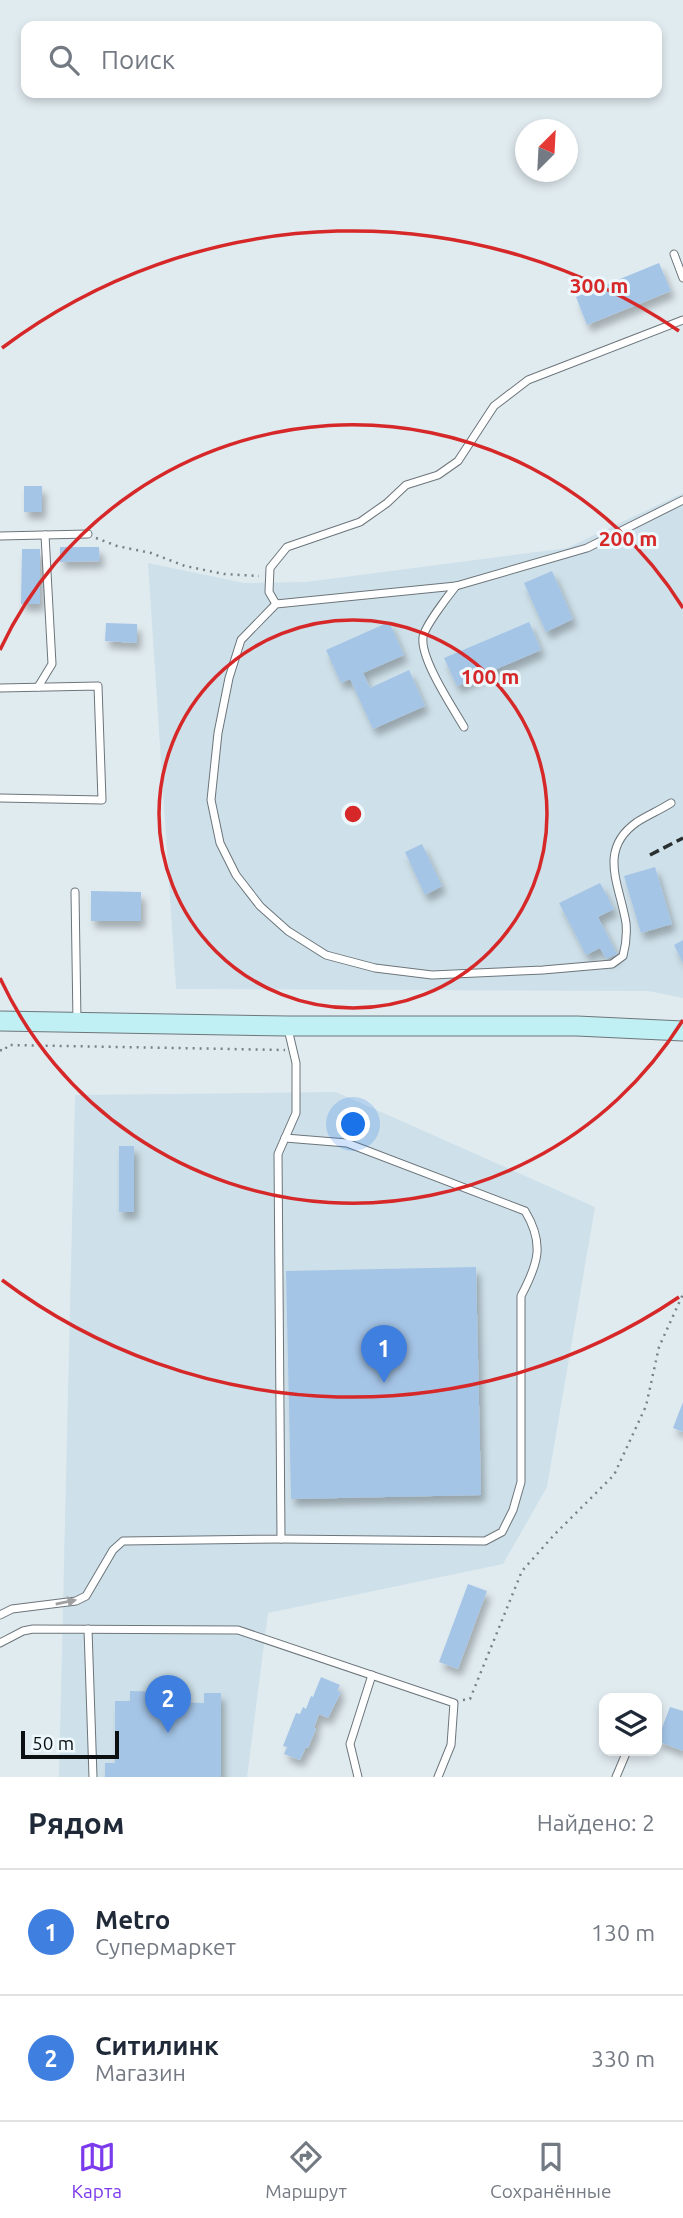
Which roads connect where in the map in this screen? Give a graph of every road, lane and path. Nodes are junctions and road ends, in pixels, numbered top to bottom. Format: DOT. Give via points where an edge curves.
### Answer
graph roads {
  1 [pos="674,254"];
  2 [pos="683,278"];
  3 [pos="683,320"];
  4 [pos="683,500"];
  5 [pos="88,534"];
  6 [pos="45,535"];
  7 [pos="0,536"];
  8 [pos="269,577"];
  9 [pos="456,586"];
  10 [pos="276,604"];
  11 [pos="38,687"];
  12 [pos="0,688"];
  13 [pos="464,727"];
  14 [pos="0,798"];
  15 [pos="671,803"];
  16 [pos="75,892"];
  17 [pos="0,1021"];
  18 [pos="77,1023"];
  19 [pos="288,1026"];
  20 [pos="683,1031"];
  21 [pos="0,1050"];
  22 [pos="293,1050"];
  23 [pos="285,1138"];
  24 [pos="683,1294"];
  25 [pos="281,1539"];
  26 [pos="0,1615"];
  27 [pos="88,1629"];
  28 [pos="0,1643"];
  29 [pos="372,1675"];
  30 [pos="454,1703"];
  31 [pos="625,1756"];
  32 [pos="93,1777"];
  33 [pos="358,1777"];
  34 [pos="438,1777"];
  35 [pos="617,1777"];
  1 -- 2 [label="lane"];
  3 -- 8 [label="lane" via="528,380 494,406 458,461 438,475 406,485 360,522 287,547 270,568"];
  4 -- 9 [label="lane" via="587,548"];
  5 -- 6 [label="lane"];
  5 -- 8 [label="path" via="185,566"];
  6 -- 7 [label="lane"];
  6 -- 11 [label="lane" via="52,664"];
  8 -- 10 [label="lane" via="268,592"];
  9 -- 10 [label="lane"];
  9 -- 13 [label="lane" via="423,637 433,674"];
  10 -- 15 [label="lane" via="241,640 218,733 211,800 220,843 236,875 260,906 288,931 326,955 375,968 432,975 612,964 623,956 626,943 614,851 636,823"];
  11 -- 12 [label="lane"];
  11 -- 14 [label="lane" via="98,686 102,800"];
  16 -- 18 [label="lane"];
  17 -- 18 [label="main road"];
  18 -- 19 [label="main road"];
  19 -- 20 [label="main road" via="577,1026"];
  19 -- 22 [label="lane"];
  21 -- 22 [label="path" via="8,1045"];
  22 -- 23 [label="lane" via="296,1114"];
  23 -- 25 [label="lane" via="278,1154"];
  23 -- 25 [label="lane" via="347,1143 525,1211 536,1229 537,1250 534,1271 521,1296 521,1482 502,1532 485,1541"];
  24 -- 30 [label="path" via="659,1347 646,1406 614,1475 522,1572 470,1699"];
  26 -- 25 [label="lane, one-way" via="86,1596 123,1541"];
  27 -- 28 [label="lane" via="33,1629"];
  27 -- 29 [label="lane" via="238,1630"];
  27 -- 32 [label="lane"];
  29 -- 30 [label="lane"];
  29 -- 33 [label="lane" via="350,1745"];
  30 -- 34 [label="lane" via="451,1745"];
  31 -- 35 [label="lane"];
}
